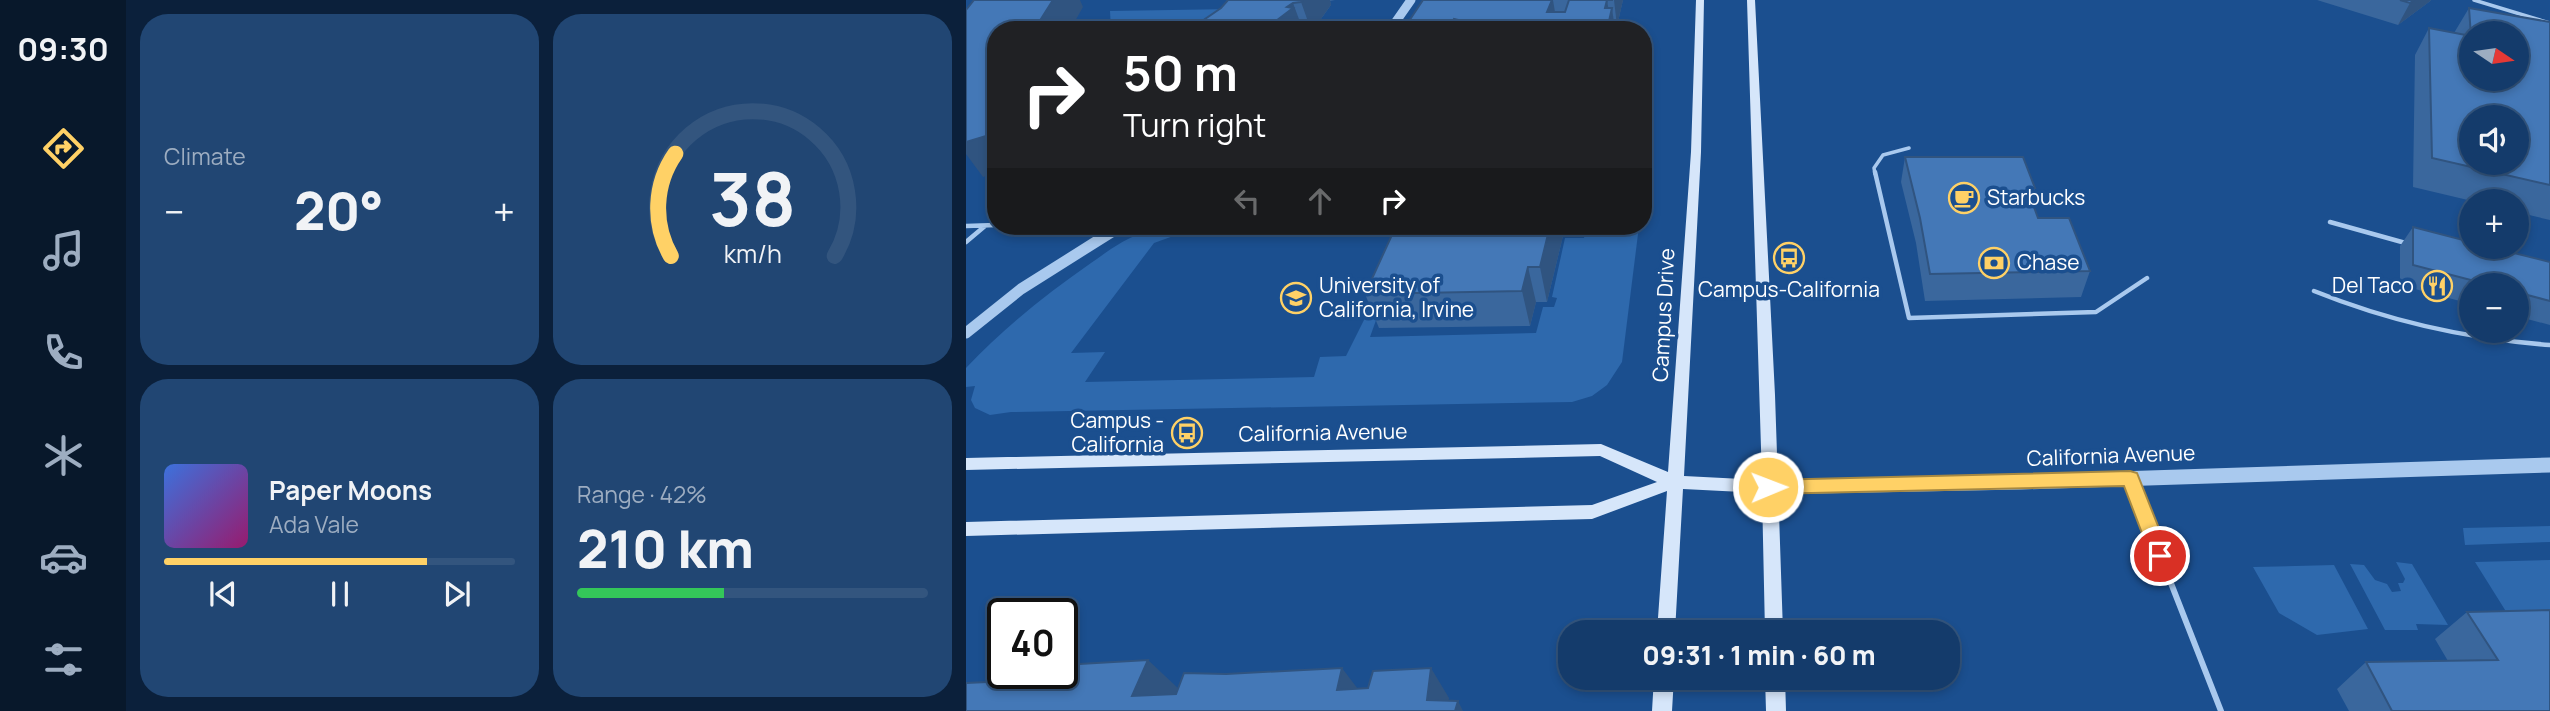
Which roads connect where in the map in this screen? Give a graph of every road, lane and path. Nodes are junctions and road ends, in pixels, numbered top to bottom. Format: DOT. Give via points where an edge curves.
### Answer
graph roads {
  1 [pos="1411,0"];
  2 [pos="1700,0"];
  3 [pos="1751,0"];
  4 [pos="2474,0"];
  5 [pos="1396,21"];
  6 [pos="2550,23"];
  7 [pos="1909,148"];
  8 [pos="2330,222"];
  9 [pos="966,226"];
  10 [pos="985,226"];
  11 [pos="1106,235"];
  12 [pos="966,242"];
  13 [pos="2421,247"];
  14 [pos="2147,278"];
  15 [pos="2314,291"];
  16 [pos="966,333"];
  17 [pos="2550,345"];
  18 [pos="966,464"];
  19 [pos="2550,465"];
  20 [pos="2130,478"];
  21 [pos="1674,482"];
  22 [pos="1768,487"];
  23 [pos="966,528"];
  24 [pos="1667,620"];
  25 [pos="1774,620"];
  26 [pos="1663,690"];
  27 [pos="1775,690"];
  28 [pos="1662,711"];
  29 [pos="1776,711"];
  30 [pos="2221,711"];
  1 -- 5 [label="street"];
  2 -- 21 [label="main road, Campus Drive" via="1695,165"];
  3 -- 22 [label="main road"];
  4 -- 6 [label="lane"];
  7 -- 14 [label="lane" via="1883,155 1874,168 1909,318 2096,312"];
  8 -- 13 [label="lane"];
  9 -- 10 [label="lane"];
  10 -- 12 [label="lane"];
  11 -- 16 [label="street" via="988,313"];
  15 -- 17 [label="lane" via="2435,332"];
  18 -- 21 [label="main road, California Avenue" via="1601,450"];
  19 -- 20 [label="street, California Avenue"];
  20 -- 22 [label="street, California Avenue"];
  20 -- 30 [label="lane"];
  21 -- 22 [label="main road, California Avenue"];
  21 -- 23 [label="main road, California Avenue" via="1592,512"];
  21 -- 24 [label="main road, Campus Drive"];
  22 -- 25 [label="main road"];
  26 -- 28 [label="main road"];
  27 -- 29 [label="main road"];
}
